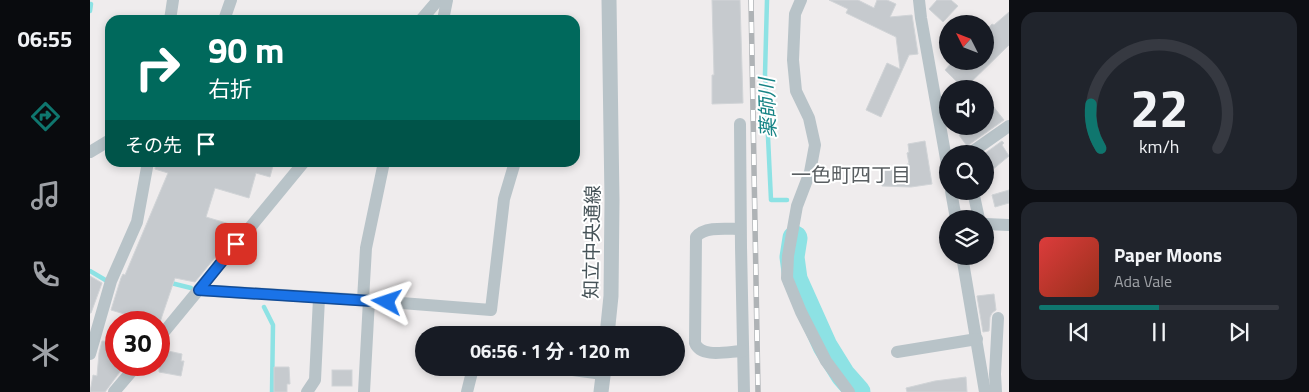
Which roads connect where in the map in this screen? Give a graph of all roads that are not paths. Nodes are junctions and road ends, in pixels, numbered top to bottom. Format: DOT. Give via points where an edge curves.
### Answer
graph roads {
  1 [pos="173,0"];
  2 [pos="231,0"];
  3 [pos="438,0"];
  4 [pos="447,0"];
  5 [pos="609,0"];
  6 [pos="801,0"];
  7 [pos="919,0"];
  8 [pos="171,15"];
  9 [pos="226,15"];
  10 [pos="425,15"];
  11 [pos="444,15"];
  12 [pos="740,124"];
  13 [pos="1009,126"];
  14 [pos="105,143"];
  15 [pos="944,145"];
  16 [pos="982,145"];
  17 [pos="90,152"];
  18 [pos="147,167"];
  19 [pos="300,167"];
  20 [pos="383,167"];
  21 [pos="513,167"];
  22 [pos="994,224"];
  23 [pos="1009,225"];
  24 [pos="740,228"];
  25 [pos="964,265"];
  26 [pos="199,290"];
  27 [pos="319,298"];
  28 [pos="366,300"];
  29 [pos="998,318"];
  30 [pos="170,325"];
  31 [pos="608,326"];
  32 [pos="977,339"];
  33 [pos="743,351"];
  34 [pos="897,352"];
  35 [pos="90,354"];
  36 [pos="127,376"];
  37 [pos="471,376"];
  38 [pos="603,376"];
  39 [pos="114,392"];
  40 [pos="307,392"];
  41 [pos="364,392"];
  42 [pos="467,392"];
  43 [pos="601,392"];
  44 [pos="744,392"];
  45 [pos="848,392"];
  46 [pos="986,392"];
  47 [pos="996,392"];
  1 -- 8 [label="street"];
  2 -- 9 [label="street"];
  3 -- 10 [label="street"];
  4 -- 11 [label="street"];
  5 -- 31 [label="street, 知立中央通線" via="612,200"];
  6 -- 45 [label="street" via="795,14 793,60 796,91 809,118 815,145 810,172 797,206 787,278 826,361"];
  7 -- 15 [label="street"];
  12 -- 24 [label="street"];
  13 -- 16 [label="street"];
  14 -- 17 [label="street"];
  18 -- 35 [label="street" via="137,222 111,281"];
  19 -- 26 [label="street"];
  20 -- 28 [label="street" via="366,248"];
  21 -- 28 [label="street" via="504,198 491,310"];
  22 -- 23 [label="street"];
  24 -- 33 [label="street"];
  24 -- 33 [label="street" via="705,230 696,237 695,343 705,352"];
  25 -- 32 [label="street"];
  26 -- 27 [label="street"];
  26 -- 30 [label="street"];
  27 -- 28 [label="street"];
  27 -- 40 [label="street" via="315,380"];
  28 -- 41 [label="street"];
  29 -- 47 [label="street"];
  32 -- 34 [label="street"];
  32 -- 46 [label="street"];
  33 -- 44 [label="street"];
  36 -- 39 [label="street"];
  37 -- 42 [label="street"];
  38 -- 43 [label="street"];
}
